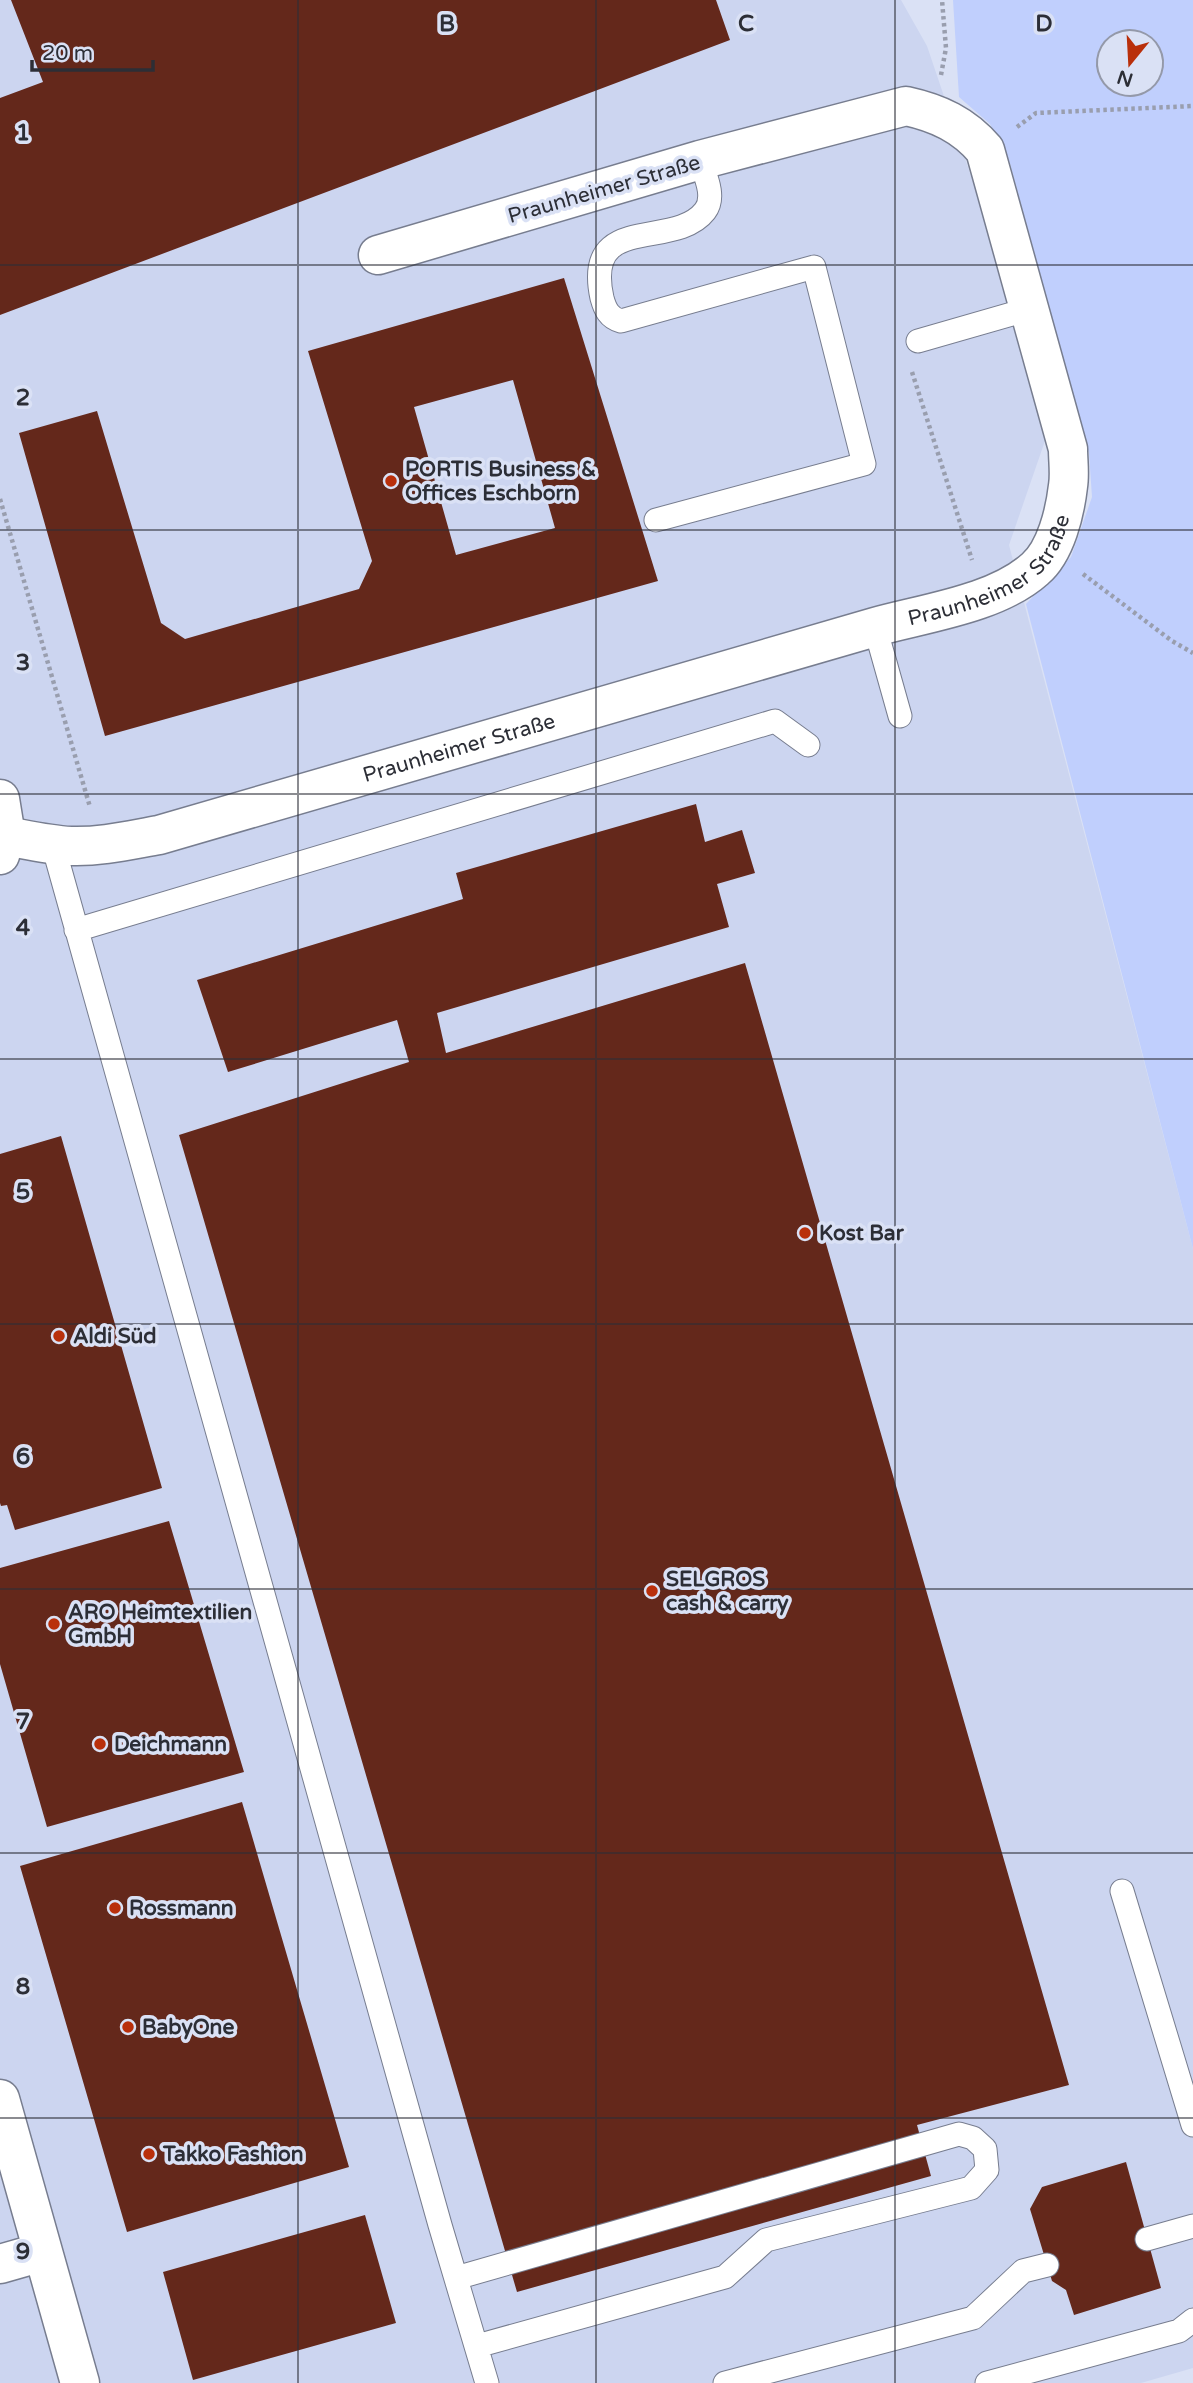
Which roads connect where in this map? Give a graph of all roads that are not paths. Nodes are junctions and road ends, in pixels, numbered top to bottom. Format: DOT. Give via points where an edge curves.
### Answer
graph roads {
  1 [pos="700,160"];
  2 [pos="378,255"];
  3 [pos="1029,309"];
  4 [pos="918,341"];
  5 [pos="656,520"];
  6 [pos="875,626"];
  7 [pos="900,716"];
  8 [pos="808,745"];
  9 [pos="2,830"];
  10 [pos="53,845"];
  11 [pos="76,930"];
  12 [pos="1122,1891"];
  13 [pos="0,2099"];
  14 [pos="1193,2125"];
  15 [pos="1193,2226"];
  16 [pos="1147,2239"];
  17 [pos="42,2252"];
  18 [pos="0,2264"];
  19 [pos="1047,2265"];
  20 [pos="456,2278"];
  21 [pos="1193,2320"];
  22 [pos="477,2347"];
  23 [pos="80,2383"];
  24 [pos="487,2383"];
  25 [pos="725,2383"];
  26 [pos="987,2383"];
  1 -- 2 [label="street, Praunheimer Straße"];
  1 -- 3 [label="street, Praunheimer Straße" via="906,106 933,112 973,136 985,150"];
  1 -- 5 [label="lane" via="711,200 698,219 620,241 607,252 598,281 608,315 621,321 814,267 864,464"];
  3 -- 4 [label="lane"];
  3 -- 6 [label="street, Praunheimer Straße" via="1068,449 1069,484 1050,551 1037,568 1011,586 976,600"];
  6 -- 7 [label="lane"];
  6 -- 10 [label="street, Praunheimer Straße" via="159,835 113,843"];
  8 -- 11 [label="lane" via="775,721"];
  9 -- 10 [label="street, Praunheimer Straße"];
  10 -- 11 [label="lane"];
  11 -- 20 [label="lane"];
  12 -- 14 [label="lane"];
  13 -- 17 [label="street"];
  15 -- 16 [label="lane"];
  17 -- 18 [label="street"];
  17 -- 23 [label="street"];
  19 -- 25 [label="lane" via="1023,2271 973,2318"];
  20 -- 22 [label="lane"];
  20 -- 22 [label="lane" via="959,2134 973,2138 985,2149 987,2170 971,2188 766,2240 725,2277"];
  21 -- 26 [label="lane" via="1179,2331"];
  22 -- 24 [label="lane"];
}
